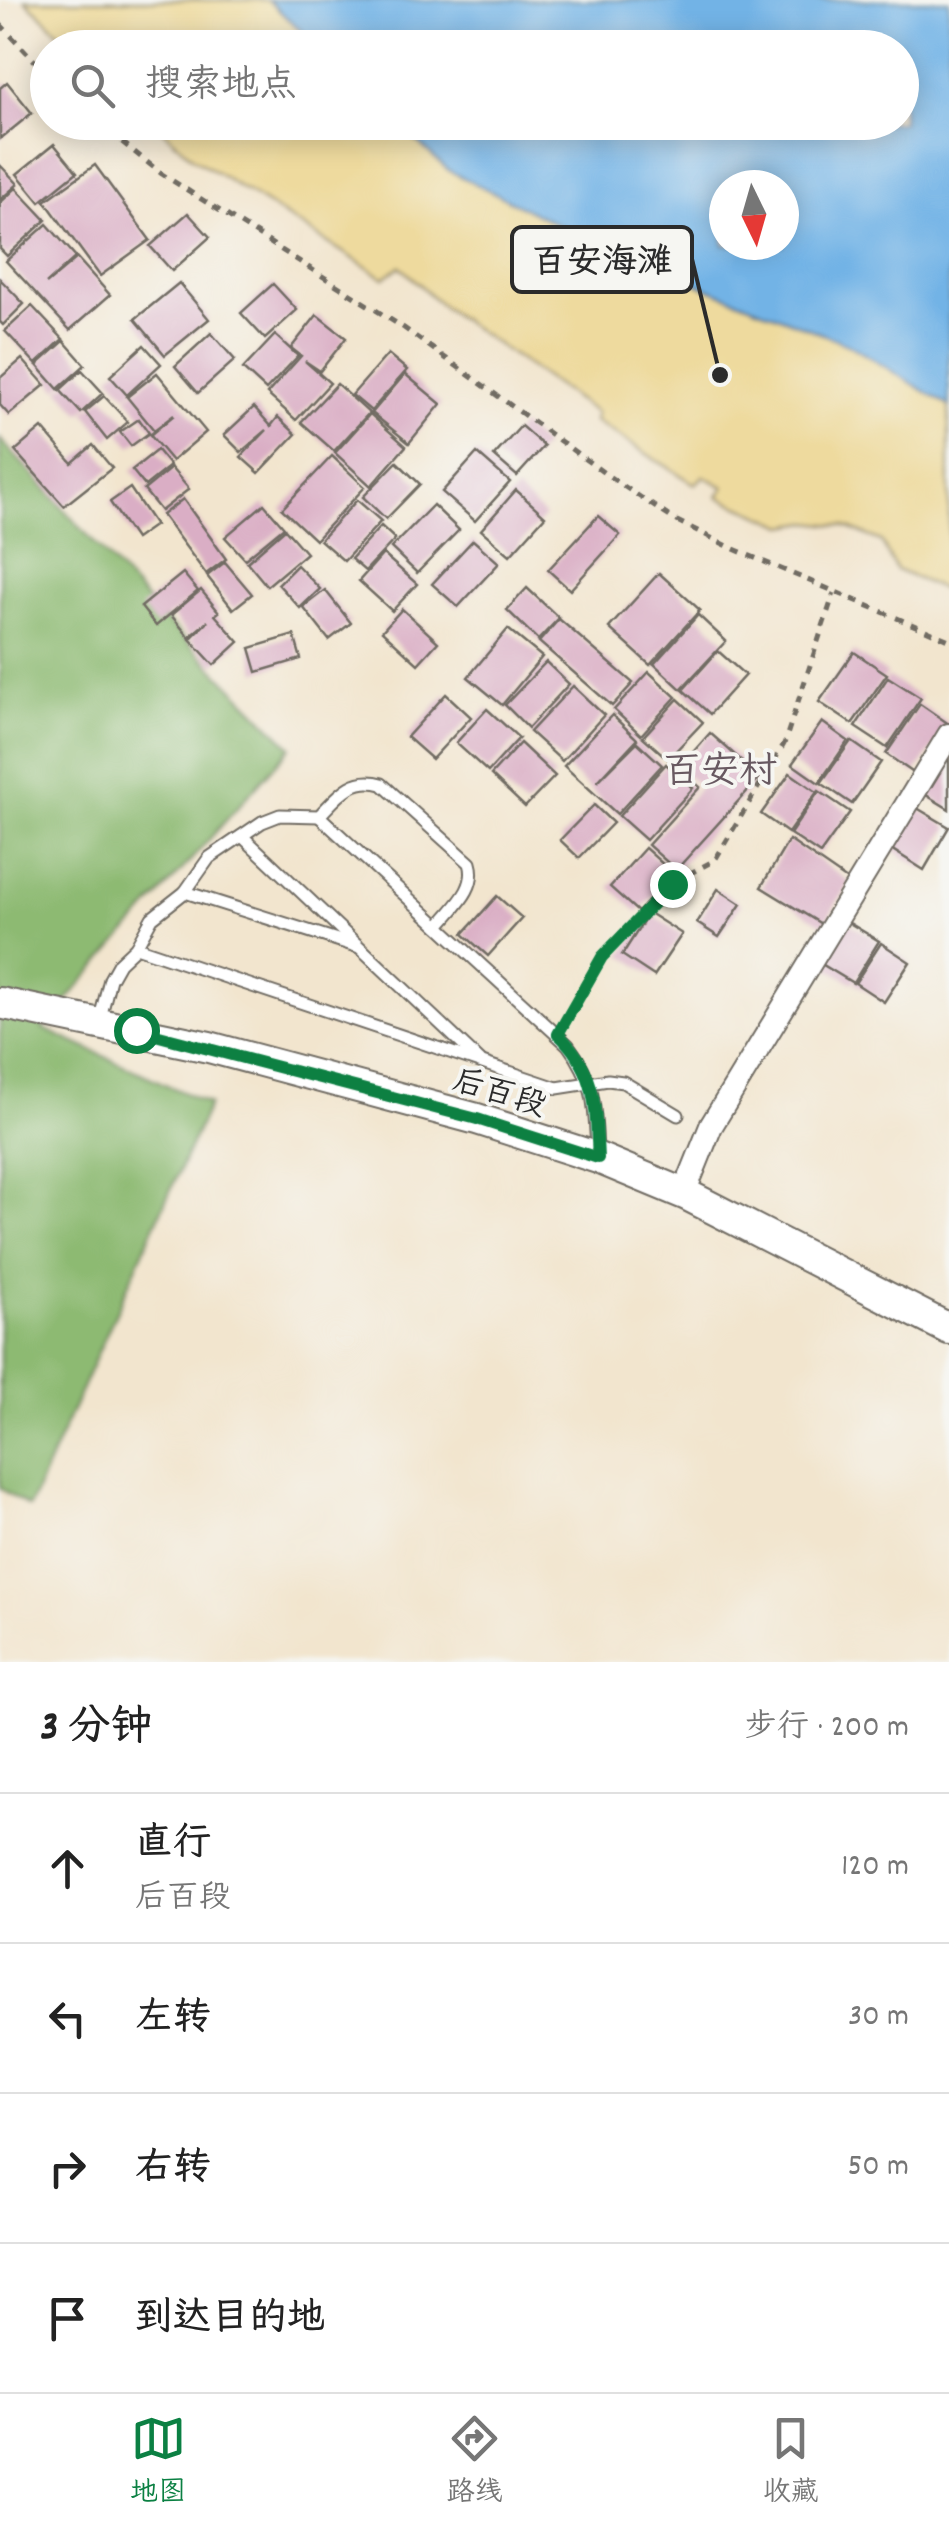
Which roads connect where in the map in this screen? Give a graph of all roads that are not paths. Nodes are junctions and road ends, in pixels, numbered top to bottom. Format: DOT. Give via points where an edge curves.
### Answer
graph roads {
  1 [pos="949,735"];
  2 [pos="319,816"];
  3 [pos="242,836"];
  4 [pos="185,892"];
  5 [pos="439,926"];
  6 [pos="136,947"];
  7 [pos="360,947"];
  8 [pos="0,1003"];
  9 [pos="99,1023"];
  10 [pos="483,1064"];
  11 [pos="590,1083"];
  12 [pos="678,1115"];
  13 [pos="598,1158"];
  14 [pos="684,1194"];
  15 [pos="949,1329"];
  1 -- 14 [label="street" via="712,1126"];
  2 -- 3 [label="lane" via="280,814"];
  2 -- 5 [label="lane"];
  2 -- 5 [label="lane" via="344,790 368,780 382,784 470,863 471,885"];
  3 -- 4 [label="lane" via="209,858"];
  3 -- 7 [label="lane"];
  4 -- 6 [label="lane" via="152,918"];
  4 -- 7 [label="lane"];
  5 -- 11 [label="lane" via="558,1034"];
  6 -- 9 [label="lane" via="110,979"];
  6 -- 10 [label="lane"];
  7 -- 10 [label="lane"];
  8 -- 9 [label="street, 后百段"];
  9 -- 13 [label="street, 后百段" via="477,1119"];
  10 -- 11 [label="lane" via="556,1088"];
  11 -- 12 [label="lane" via="623,1082"];
  11 -- 13 [label="lane"];
  13 -- 14 [label="street, 后百段"];
  14 -- 15 [label="street, 后百段"];
}
